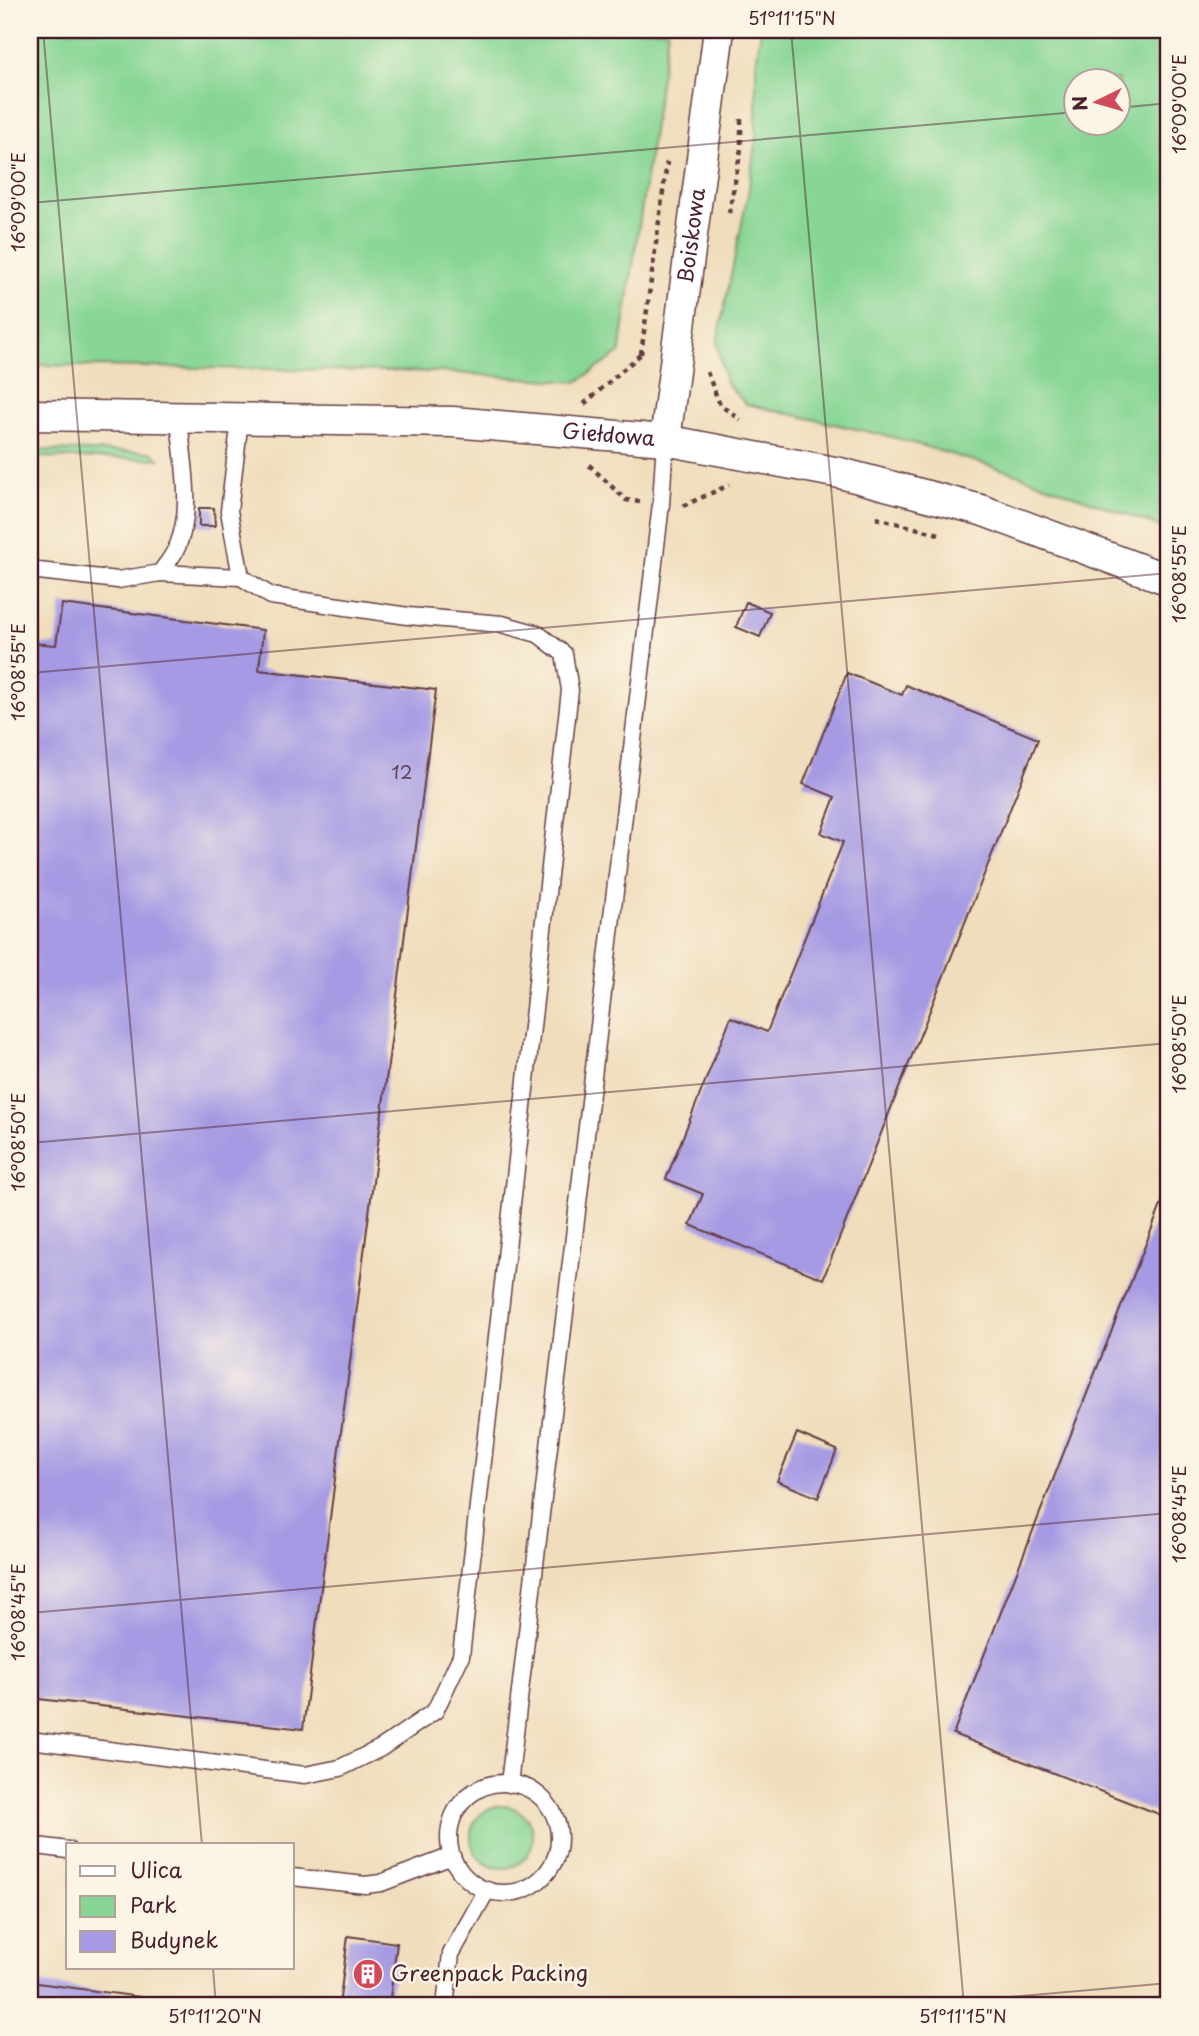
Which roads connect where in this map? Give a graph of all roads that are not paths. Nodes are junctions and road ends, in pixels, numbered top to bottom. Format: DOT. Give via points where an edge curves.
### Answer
graph roads {
  1 [pos="719,30"];
  2 [pos="30,415"];
  3 [pos="180,418"];
  4 [pos="240,419"];
  5 [pos="665,440"];
  6 [pos="30,570"];
  7 [pos="160,573"];
  8 [pos="241,577"];
  9 [pos="1169,580"];
  10 [pos="30,1740"];
  11 [pos="509,1784"];
  12 [pos="30,1845"];
  13 [pos="66,1850"];
  14 [pos="452,1856"];
  15 [pos="294,1877"];
  16 [pos="487,1890"];
  17 [pos="445,2006"];
  1 -- 5 [label="street, Boiskowa"];
  2 -- 3 [label="street, Giełdowa"];
  3 -- 4 [label="street, Giełdowa"];
  3 -- 7 [label="lane" via="185,514 178,546"];
  4 -- 5 [label="street, Giełdowa" via="453,422"];
  4 -- 8 [label="lane" via="229,511"];
  5 -- 9 [label="street, Giełdowa" via="840,473 981,510"];
  5 -- 11 [label="lane"];
  6 -- 7 [label="lane" via="118,580"];
  7 -- 8 [label="lane"];
  8 -- 10 [label="lane" via="271,596 502,624 538,634 564,654 570,690 461,1656 435,1711 382,1748 340,1768 305,1775"];
  11 -- 14 [label="lane" via="479,1789 465,1800 453,1817 449,1836"];
  11 -- 16 [label="lane" via="532,1790 546,1802 560,1835 558,1853 536,1884 517,1892"];
  12 -- 13 [label="lane"];
  14 -- 15 [label="lane" via="382,1883"];
  14 -- 16 [label="lane" via="463,1874"];
  16 -- 17 [label="lane" via="451,1954"];
}
